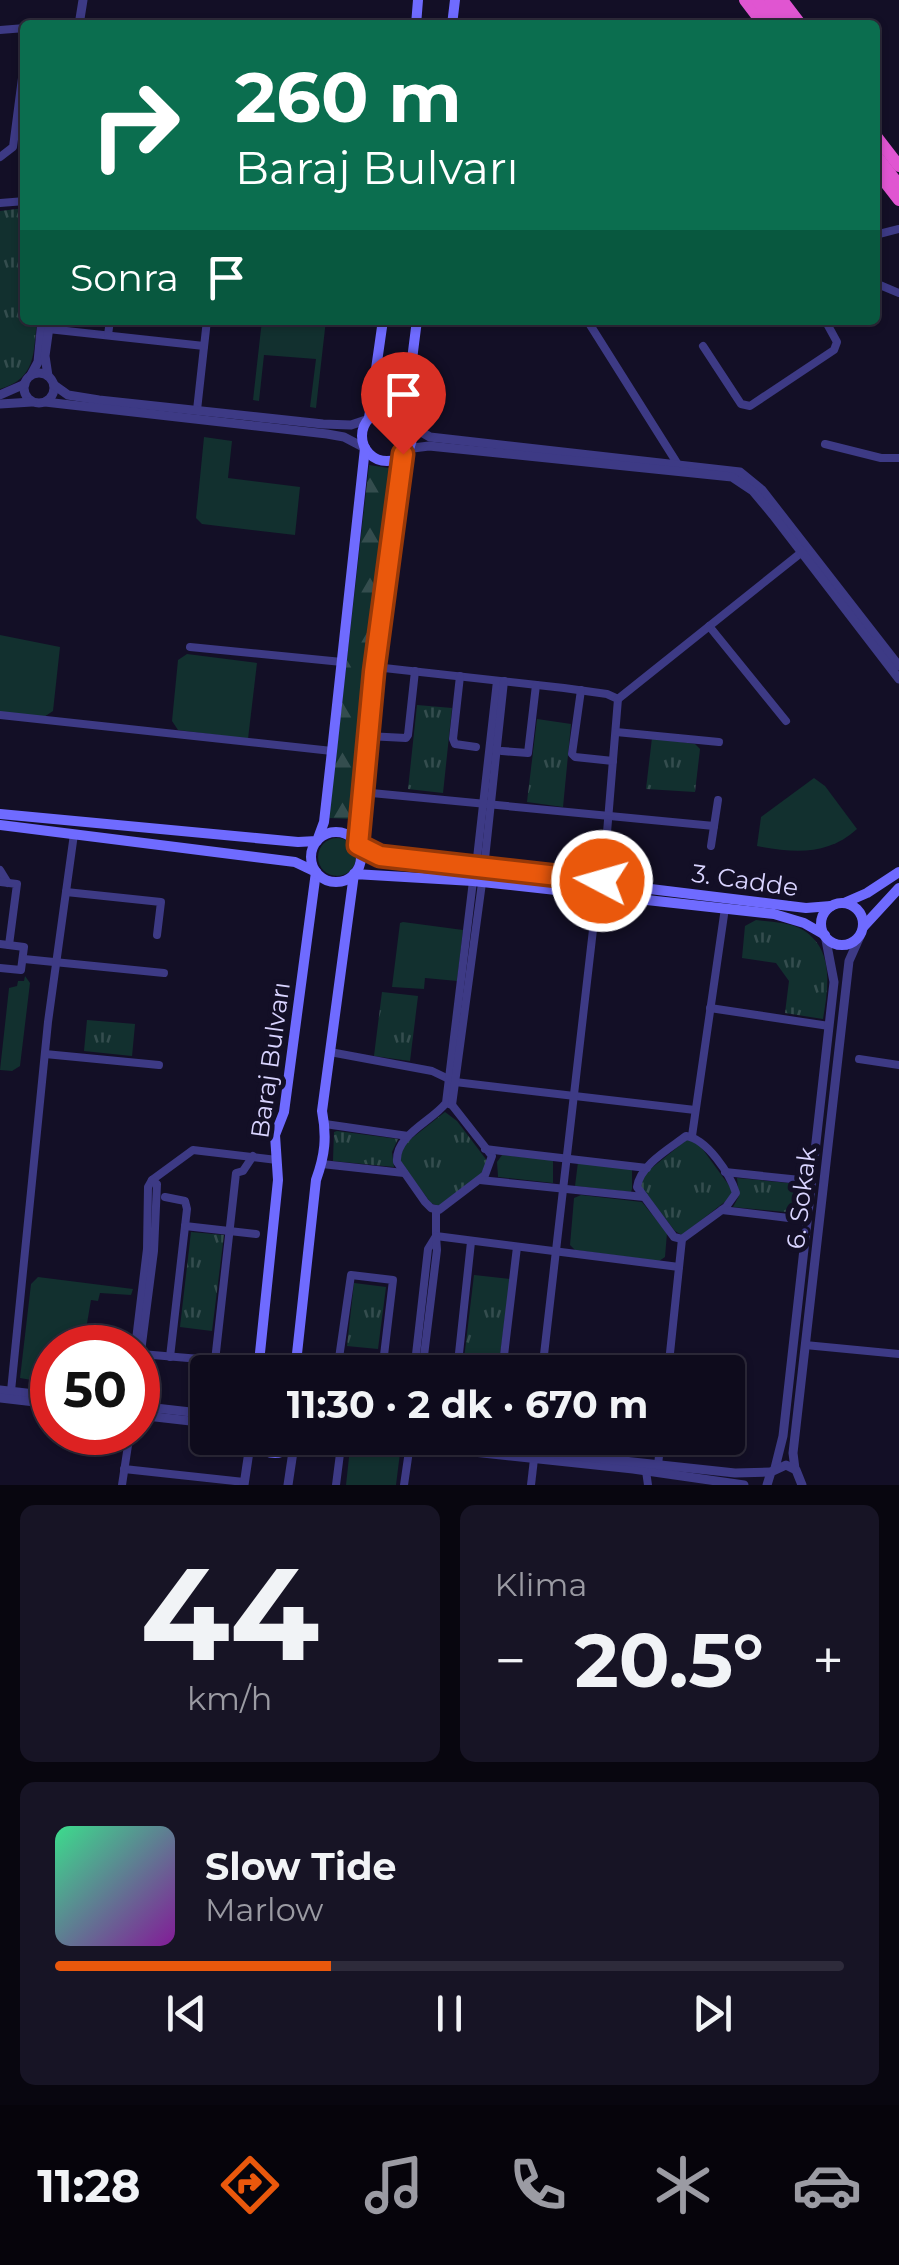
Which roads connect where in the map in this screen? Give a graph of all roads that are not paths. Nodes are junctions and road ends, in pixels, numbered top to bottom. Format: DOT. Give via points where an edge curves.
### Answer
graph roads {
  1 [pos="745,0"];
  2 [pos="757,0"];
  3 [pos="770,0"];
  4 [pos="782,0"];
  5 [pos="760,20"];
  6 [pos="772,20"];
  7 [pos="786,20"];
  8 [pos="797,20"];
  9 [pos="20,93"];
  10 [pos="880,127"];
  11 [pos="880,141"];
  12 [pos="899,152"];
  13 [pos="0,157"];
  14 [pos="880,160"];
  15 [pos="899,166"];
  16 [pos="880,175"];
  17 [pos="899,184"];
  18 [pos="899,200"];
  19 [pos="47,325"];
  20 [pos="47,325"];
  21 [pos="57,325"];
  22 [pos="109,325"];
  23 [pos="206,325"];
  24 [pos="382,325"];
  25 [pos="415,325"];
  26 [pos="590,325"];
  27 [pos="827,325"];
  28 [pos="108,335"];
  29 [pos="204,346"];
  30 [pos="702,346"];
  31 [pos="27,380"];
  32 [pos="51,380"];
  33 [pos="0,395"];
  34 [pos="40,402"];
  35 [pos="0,404"];
  36 [pos="198,410"];
  37 [pos="368,419"];
  38 [pos="409,425"];
  39 [pos="825,444"];
  40 [pos="365,448"];
  41 [pos="403,454"];
  42 [pos="899,458"];
  43 [pos="677,463"];
  44 [pos="802,552"];
  45 [pos="709,626"];
  46 [pos="190,647"];
  47 [pos="342,662"];
  48 [pos="899,666"];
  49 [pos="375,667"];
  50 [pos="415,671"];
  51 [pos="460,676"];
  52 [pos="899,680"];
  53 [pos="500,681"];
  54 [pos="536,685"];
  55 [pos="581,690"];
  56 [pos="618,699"];
  57 [pos="0,715"];
  58 [pos="786,722"];
  59 [pos="616,732"];
  60 [pos="367,736"];
  61 [pos="718,742"];
  62 [pos="476,746"];
  63 [pos="502,750"];
  64 [pos="332,752"];
  65 [pos="613,761"];
  66 [pos="360,792"];
  67 [pos="718,800"];
  68 [pos="487,803"];
  69 [pos="0,814"];
  70 [pos="608,816"];
  71 [pos="0,825"];
  72 [pos="714,826"];
  73 [pos="74,834"];
  74 [pos="316,842"];
  75 [pos="358,845"];
  76 [pos="711,846"];
  77 [pos="480,867"];
  78 [pos="0,870"];
  79 [pos="316,872"];
  80 [pos="899,872"];
  81 [pos="354,874"];
  82 [pos="602,881"];
  83 [pos="4,882"];
  84 [pos="477,882"];
  85 [pos="899,888"];
  86 [pos="66,892"];
  87 [pos="597,896"];
  88 [pos="844,903"];
  89 [pos="832,906"];
  90 [pos="725,908"];
  91 [pos="862,930"];
  92 [pos="157,935"];
  93 [pos="824,935"];
  94 [pos="5,945"];
  95 [pos="24,959"];
  96 [pos="57,962"];
  97 [pos="0,968"];
  98 [pos="164,973"];
  99 [pos="710,1008"];
  100 [pos="829,1026"];
  101 [pos="330,1052"];
  102 [pos="45,1054"];
  103 [pos="859,1060"];
  104 [pos="899,1064"];
  105 [pos="159,1065"];
  106 [pos="452,1080"];
  107 [pos="576,1096"];
  108 [pos="449,1104"];
  109 [pos="695,1110"];
  110 [pos="324,1124"];
  111 [pos="408,1136"];
  112 [pos="692,1136"];
  113 [pos="485,1149"];
  114 [pos="253,1156"];
  115 [pos="568,1157"];
  116 [pos="277,1160"];
  117 [pos="322,1164"];
  118 [pos="647,1168"];
  119 [pos="725,1172"];
  120 [pos="404,1173"];
  121 [pos="480,1180"];
  122 [pos="810,1180"];
  123 [pos="563,1189"];
  124 [pos="165,1197"];
  125 [pos="644,1197"];
  126 [pos="436,1209"];
  127 [pos="722,1210"];
  128 [pos="805,1220"];
  129 [pos="185,1226"];
  130 [pos="230,1230"];
  131 [pos="256,1234"];
  132 [pos="436,1236"];
  133 [pos="682,1238"];
  134 [pos="471,1242"];
  135 [pos="517,1247"];
  136 [pos="556,1251"];
  137 [pos="679,1267"];
  138 [pos="140,1325"];
  139 [pos="805,1345"];
  140 [pos="899,1354"];
  141 [pos="160,1355"];
  142 [pos="216,1355"];
  143 [pos="260,1355"];
  144 [pos="297,1355"];
  145 [pos="339,1355"];
  146 [pos="384,1355"];
  147 [pos="416,1355"];
  148 [pos="424,1355"];
  149 [pos="458,1355"];
  150 [pos="504,1355"];
  151 [pos="544,1355"];
  152 [pos="670,1355"];
  153 [pos="170,1357"];
  154 [pos="190,1358"];
  155 [pos="4,1393"];
  156 [pos="30,1395"];
  157 [pos="30,1399"];
  158 [pos="160,1409"];
  159 [pos="190,1412"];
  160 [pos="160,1418"];
  161 [pos="190,1421"];
  162 [pos="124,1455"];
  163 [pos="125,1455"];
  164 [pos="249,1455"];
  165 [pos="295,1455"];
  166 [pos="340,1455"];
  167 [pos="408,1455"];
  168 [pos="534,1455"];
  169 [pos="660,1455"];
  170 [pos="596,1462"];
  171 [pos="124,1468"];
  172 [pos="659,1469"];
  173 [pos="773,1470"];
  174 [pos="646,1471"];
  175 [pos="799,1476"];
  176 [pos="244,1483"];
  177 [pos="120,1485"];
  178 [pos="288,1485"];
  179 [pos="336,1485"];
  180 [pos="404,1485"];
  181 [pos="532,1485"];
  182 [pos="652,1485"];
  183 [pos="744,1485"];
  184 [pos="767,1485"];
  185 [pos="814,1485"];
  1 -- 5 [label="highway"];
  2 -- 6 [label="highway"];
  3 -- 7 [label="highway"];
  4 -- 8 [label="highway"];
  9 -- 13 [label="street" via="13,147"];
  10 -- 12 [label="highway"];
  11 -- 15 [label="highway"];
  14 -- 17 [label="highway"];
  16 -- 18 [label="highway"];
  19 -- 31 [label="street"];
  20 -- 32 [label="street"];
  21 -- 28 [label="street"];
  22 -- 28 [label="street"];
  23 -- 29 [label="street"];
  24 -- 37 [label="main road"];
  25 -- 38 [label="main road"];
  26 -- 43 [label="street"];
  27 -- 30 [label="street" via="837,342 834,350 750,406 740,404"];
  28 -- 29 [label="street"];
  29 -- 36 [label="street"];
  31 -- 32 [label="street" via="39,373"];
  31 -- 33 [label="street"];
  31 -- 34 [label="street" via="28,397"];
  32 -- 34 [label="street" via="52,395"];
  32 -- 36 [label="street" via="68,395"];
  34 -- 35 [label="street"];
  34 -- 40 [label="street" via="327,434"];
  36 -- 37 [label="street" via="340,426"];
  37 -- 38 [label="main road" via="390,412"];
  37 -- 40 [label="main road"];
  38 -- 41 [label="main road" via="411,441"];
  38 -- 43 [label="street" via="430,437"];
  39 -- 42 [label="street"];
  40 -- 41 [label="main road" via="382,460"];
  40 -- 47 [label="main road"];
  41 -- 44 [label="street" via="429,446 732,477 753,491"];
  41 -- 49 [label="main road"];
  43 -- 48 [label="street" via="725,468 751,479"];
  44 -- 45 [label="street"];
  44 -- 52 [label="street"];
  45 -- 56 [label="street"];
  45 -- 58 [label="street"];
  46 -- 47 [label="street"];
  47 -- 64 [label="main road"];
  49 -- 50 [label="street"];
  49 -- 60 [label="main road"];
  50 -- 51 [label="street"];
  50 -- 60 [label="street" via="406,738"];
  51 -- 53 [label="street"];
  51 -- 62 [label="street" via="453,739"];
  53 -- 54 [label="street"];
  53 -- 68 [label="street"];
  54 -- 55 [label="street"];
  54 -- 63 [label="street" via="528,753"];
  55 -- 56 [label="street"];
  55 -- 65 [label="street" via="572,754"];
  56 -- 59 [label="street"];
  57 -- 64 [label="street"];
  59 -- 61 [label="street"];
  59 -- 65 [label="street"];
  60 -- 66 [label="main road"];
  64 -- 74 [label="main road"];
  65 -- 70 [label="street"];
  66 -- 68 [label="street"];
  66 -- 75 [label="main road"];
  67 -- 72 [label="street"];
  68 -- 70 [label="street"];
  68 -- 77 [label="street"];
  69 -- 74 [label="main road"];
  70 -- 72 [label="street"];
  70 -- 82 [label="street"];
  71 -- 73 [label="main road"];
  72 -- 76 [label="street"];
  73 -- 79 [label="main road" via="295,862"];
  73 -- 86 [label="street"];
  74 -- 75 [label="main road" via="338,832"];
  74 -- 79 [label="main road"];
  75 -- 77 [label="main road, 3. Cadde" via="380,856"];
  75 -- 81 [label="main road"];
  77 -- 82 [label="main road, 3. Cadde"];
  78 -- 83 [label="street"];
  79 -- 81 [label="main road" via="339,882"];
  79 -- 116 [label="main road, Baraj Bulvarı" via="284,1112 275,1135"];
  80 -- 88 [label="main road"];
  81 -- 84 [label="main road, 3. Cadde"];
  81 -- 101 [label="main road"];
  82 -- 89 [label="main road, 3. Cadde"];
  83 -- 94 [label="street" via="17,884"];
  84 -- 87 [label="main road, 3. Cadde"];
  84 -- 106 [label="street"];
  85 -- 91 [label="main road"];
  86 -- 92 [label="street" via="161,902"];
  86 -- 96 [label="street"];
  87 -- 90 [label="main road, 3. Cadde"];
  87 -- 107 [label="street"];
  88 -- 89 [label="main road"];
  88 -- 91 [label="main road" via="857,908"];
  89 -- 93 [label="main road" via="821,922"];
  90 -- 93 [label="main road, 3. Cadde" via="789,918"];
  90 -- 99 [label="street"];
  91 -- 93 [label="main road" via="846,945"];
  91 -- 139 [label="street, 6. Sokak" via="849,961"];
  93 -- 100 [label="street, 6. Sokak" via="834,982"];
  94 -- 95 [label="street" via="24,947"];
  95 -- 96 [label="street"];
  95 -- 97 [label="street" via="21,970"];
  96 -- 98 [label="street"];
  96 -- 102 [label="street"];
  99 -- 100 [label="street"];
  99 -- 109 [label="street"];
  100 -- 122 [label="street, 6. Sokak"];
  101 -- 106 [label="street"];
  101 -- 110 [label="main road"];
  102 -- 105 [label="street"];
  102 -- 155 [label="street"];
  103 -- 104 [label="street"];
  106 -- 107 [label="street"];
  106 -- 108 [label="street"];
  107 -- 109 [label="street"];
  107 -- 115 [label="street"];
  108 -- 111 [label="street"];
  108 -- 113 [label="street"];
  109 -- 112 [label="street"];
  110 -- 111 [label="street"];
  110 -- 117 [label="main road"];
  111 -- 120 [label="street" via="396,1154"];
  112 -- 118 [label="street"];
  112 -- 119 [label="street"];
  113 -- 115 [label="street"];
  113 -- 121 [label="street" via="492,1156"];
  114 -- 116 [label="street"];
  114 -- 130 [label="street" via="236,1173"];
  114 -- 138 [label="street" via="193,1150 152,1180"];
  115 -- 118 [label="street"];
  115 -- 123 [label="street"];
  116 -- 143 [label="main road, Baraj Bulvarı"];
  117 -- 120 [label="street"];
  117 -- 144 [label="main road"];
  118 -- 125 [label="street" via="637,1181"];
  119 -- 122 [label="street"];
  119 -- 127 [label="street" via="736,1193"];
  120 -- 126 [label="street"];
  121 -- 123 [label="street"];
  121 -- 126 [label="street"];
  122 -- 128 [label="street, 6. Sokak"];
  123 -- 125 [label="street"];
  123 -- 136 [label="street"];
  124 -- 129 [label="street" via="184,1201"];
  125 -- 133 [label="street" via="674,1237"];
  126 -- 132 [label="street"];
  127 -- 128 [label="street"];
  127 -- 133 [label="street"];
  128 -- 173 [label="street, 6. Sokak" via="783,1436"];
  129 -- 130 [label="street"];
  129 -- 153 [label="street"];
  130 -- 131 [label="street"];
  130 -- 142 [label="street"];
  132 -- 134 [label="street"];
  132 -- 147 [label="street" via="428,1249"];
  132 -- 148 [label="street"];
  133 -- 137 [label="street"];
  134 -- 135 [label="street"];
  134 -- 149 [label="street"];
  135 -- 136 [label="street"];
  135 -- 150 [label="street"];
  136 -- 137 [label="street"];
  136 -- 151 [label="street"];
  137 -- 152 [label="street"];
  139 -- 140 [label="street"];
  139 -- 175 [label="street, 6. Sokak" via="793,1453"];
  141 -- 153 [label="street"];
  145 -- 146 [label="street" via="350,1275 393,1280"];
  153 -- 154 [label="street"];
  155 -- 156 [label="street"];
  155 -- 157 [label="street"];
  158 -- 159 [label="street"];
  160 -- 161 [label="street"];
  162 -- 177 [label="street"];
  163 -- 171 [label="street"];
  164 -- 176 [label="street"];
  165 -- 178 [label="street"];
  166 -- 179 [label="street"];
  167 -- 180 [label="street"];
  168 -- 170 [label="street"];
  168 -- 181 [label="street"];
  169 -- 172 [label="street"];
  170 -- 172 [label="street"];
  170 -- 174 [label="street"];
  171 -- 176 [label="street"];
  171 -- 177 [label="street"];
  172 -- 173 [label="street"];
  172 -- 174 [label="street"];
  172 -- 182 [label="street"];
  172 -- 183 [label="street"];
  173 -- 175 [label="street" via="786,1465"];
  173 -- 184 [label="street, 6. Sokak"];
  174 -- 182 [label="street"];
  175 -- 185 [label="street"];
}
